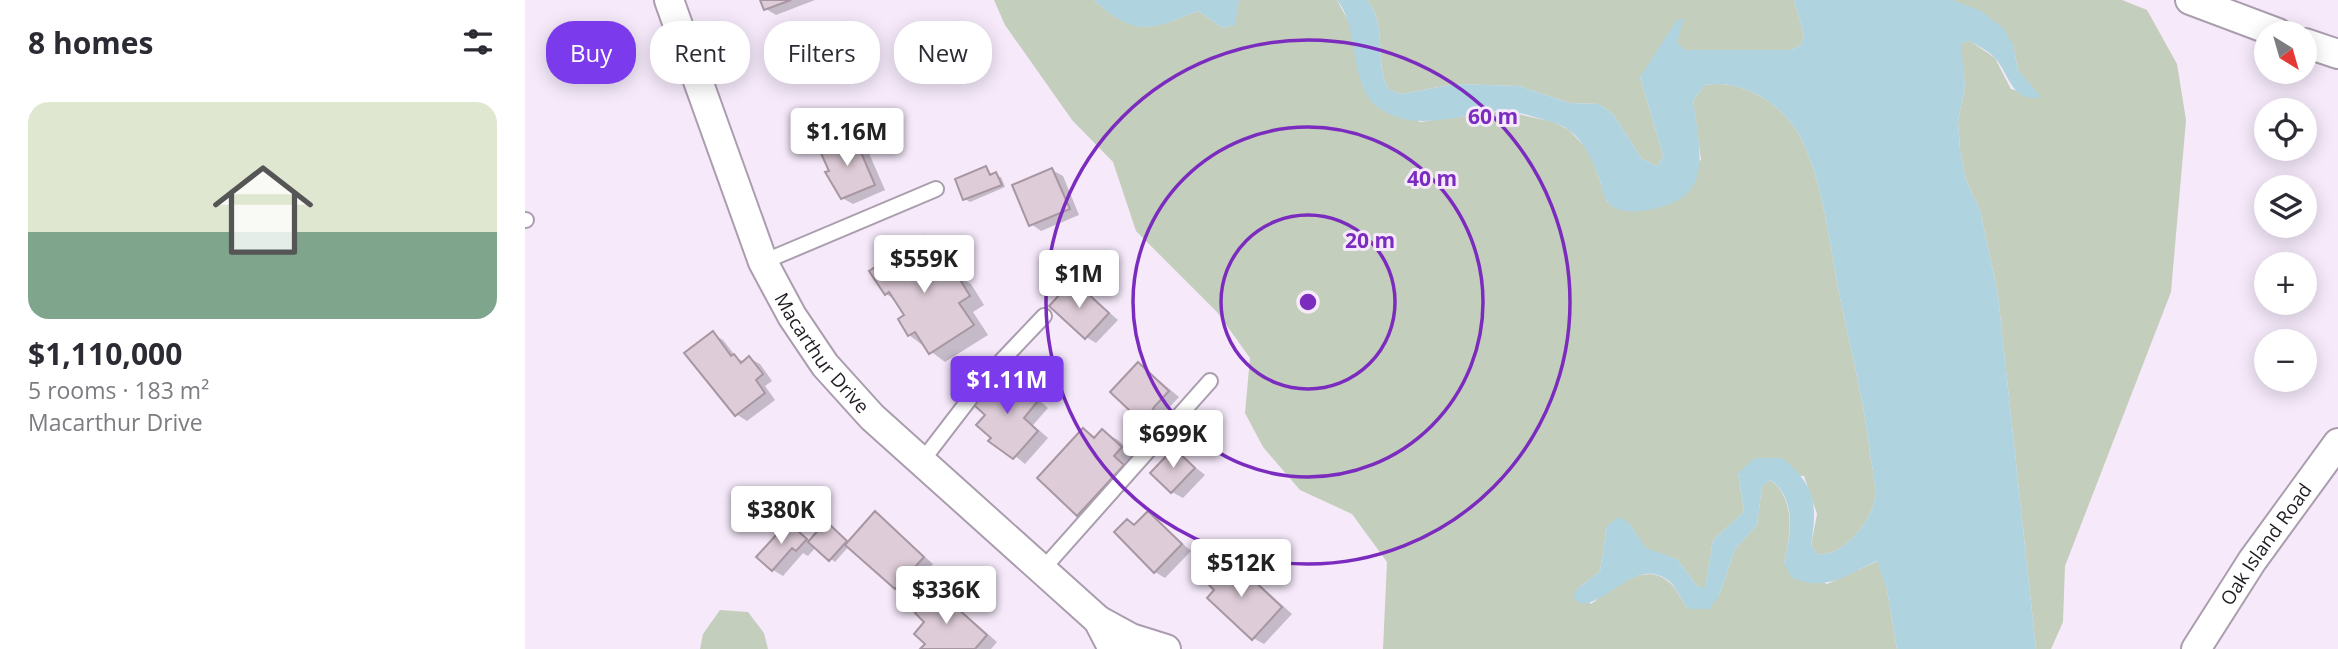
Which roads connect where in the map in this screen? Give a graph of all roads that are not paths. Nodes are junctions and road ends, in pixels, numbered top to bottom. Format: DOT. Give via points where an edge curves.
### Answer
graph roads {
  1 [pos="669,0"];
  2 [pos="2190,0"];
  3 [pos="2254,24"];
  4 [pos="2317,47"];
  5 [pos="2338,54"];
  6 [pos="936,189"];
  7 [pos="763,262"];
  8 [pos="1044,316"];
  9 [pos="1210,381"];
  10 [pos="2338,443"];
  11 [pos="922,461"];
  12 [pos="1042,570"];
  13 [pos="1098,620"];
  14 [pos="1113,649"];
  15 [pos="1166,649"];
  16 [pos="2196,649"];
  1 -- 7 [label="street, Macarthur Drive"];
  2 -- 3 [label="street"];
  4 -- 5 [label="street"];
  6 -- 7 [label="lane"];
  7 -- 11 [label="street, Macarthur Drive" via="825,365 872,417"];
  8 -- 11 [label="lane" via="988,375"];
  9 -- 12 [label="lane"];
  10 -- 16 [label="street, Oak Island Road" via="2252,561"];
  11 -- 12 [label="street, Macarthur Drive"];
  12 -- 13 [label="street, Macarthur Drive"];
  13 -- 14 [label="street, Macarthur Drive"];
  13 -- 15 [label="street, Macarthur Drive" via="1131,638"];
}
